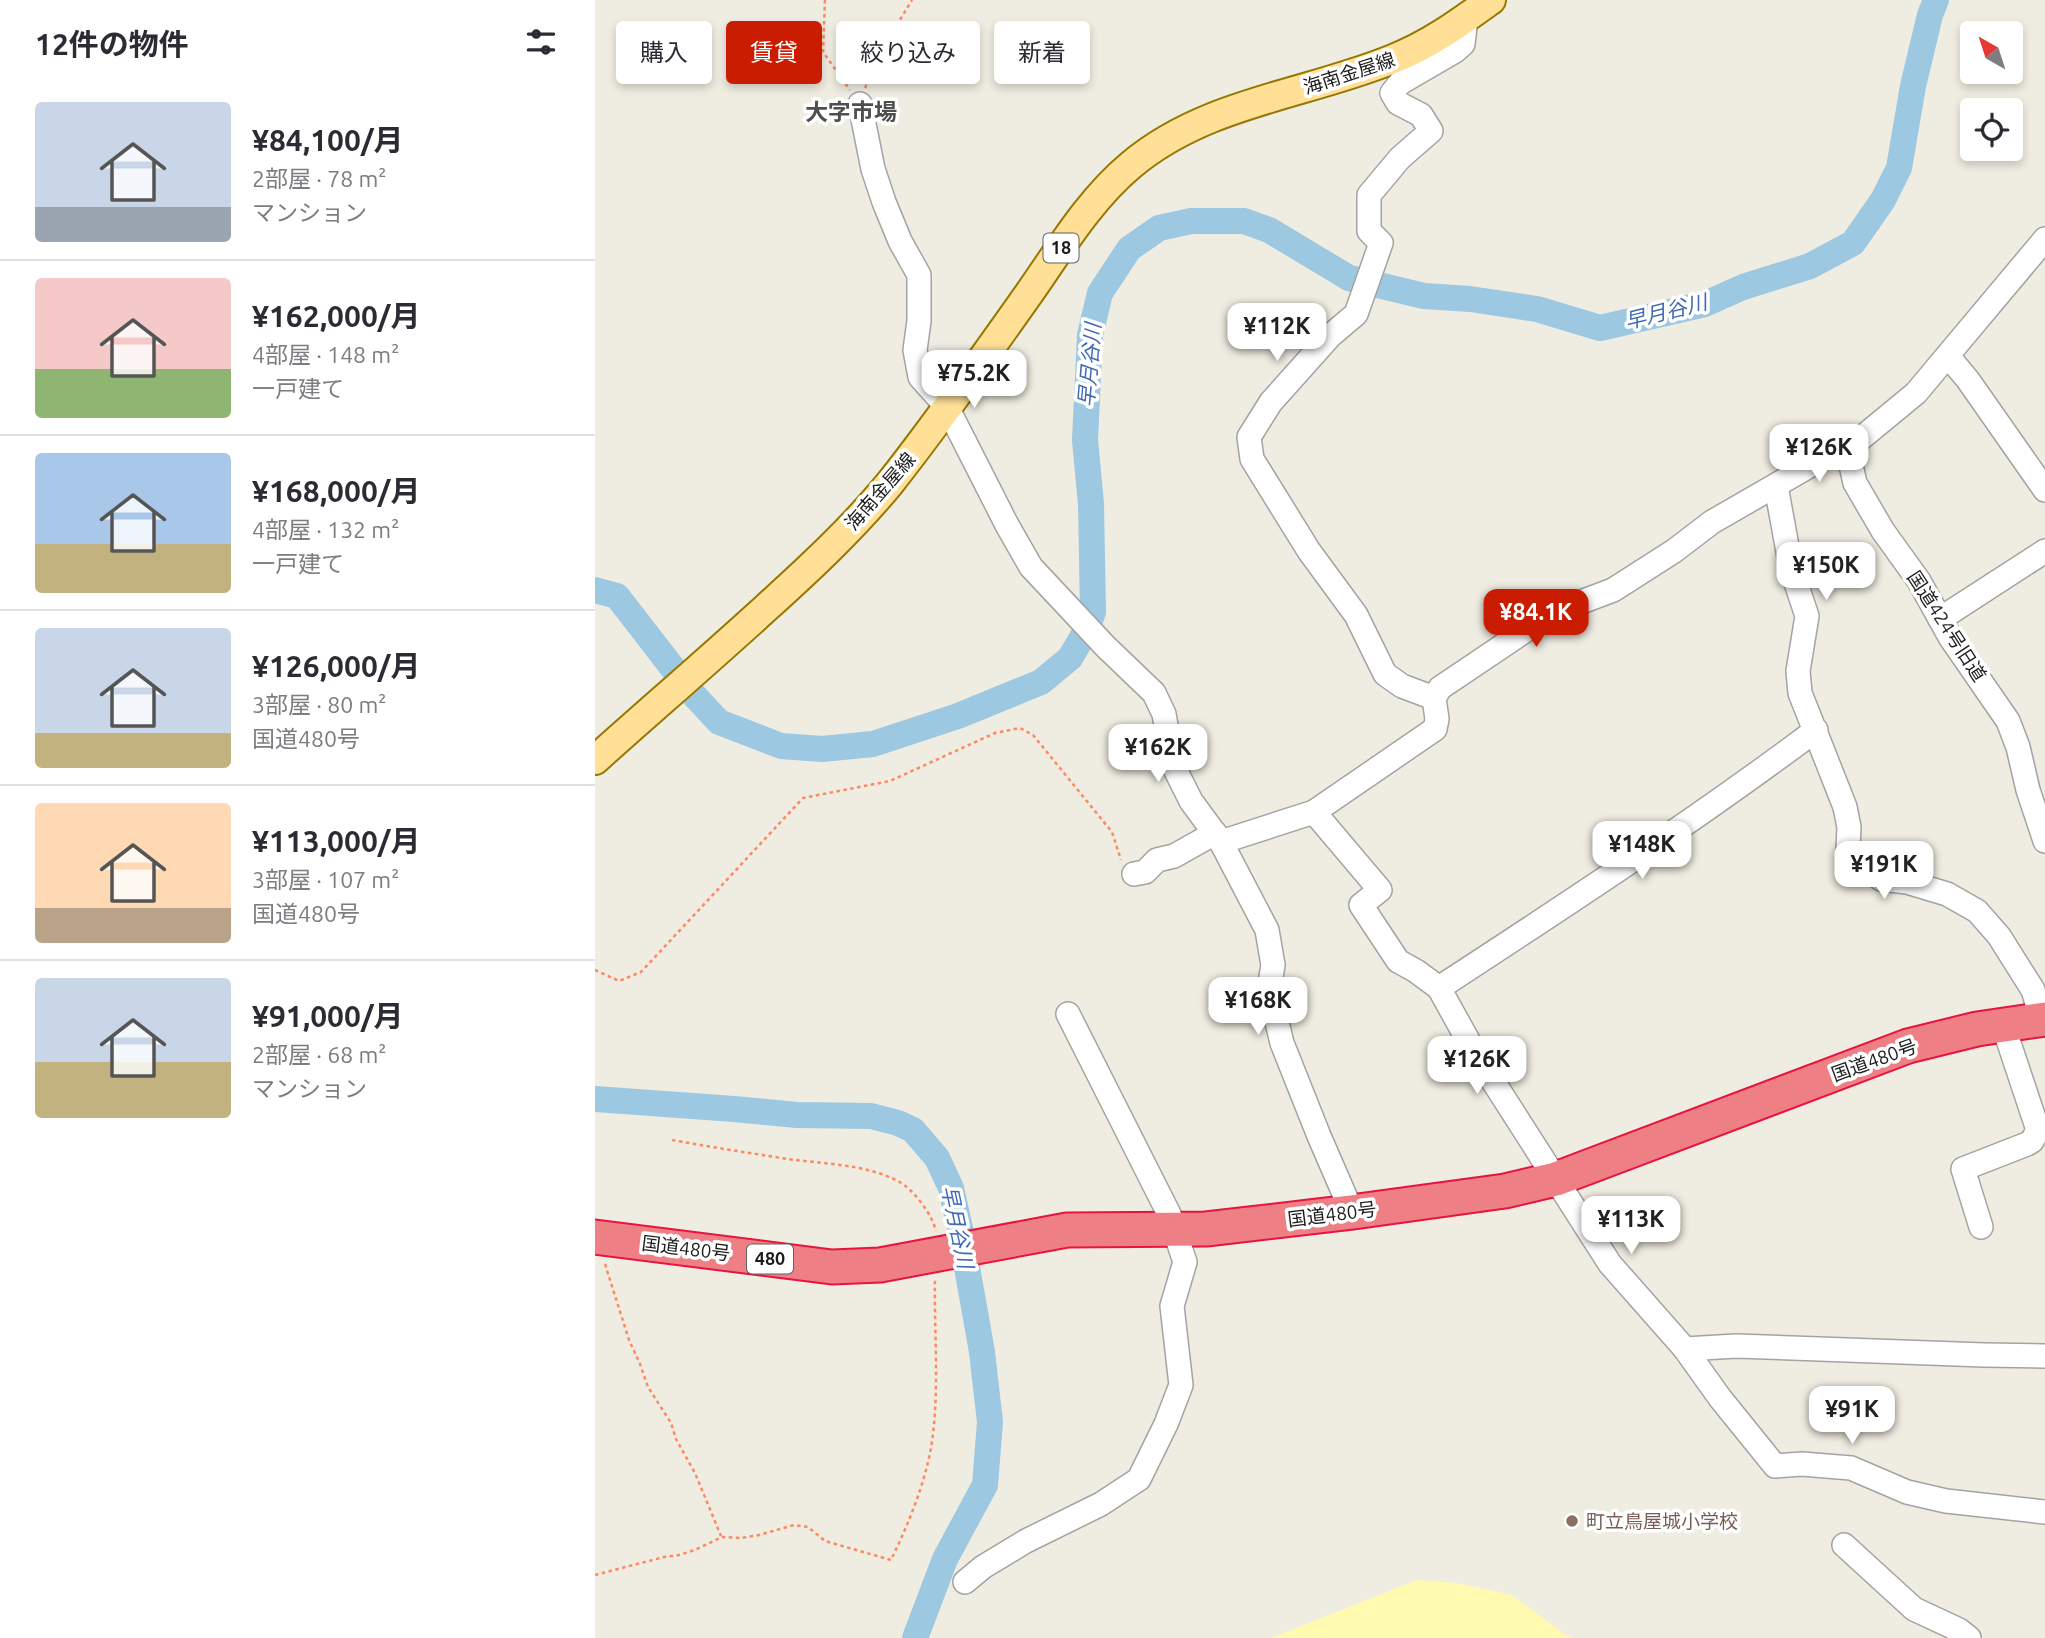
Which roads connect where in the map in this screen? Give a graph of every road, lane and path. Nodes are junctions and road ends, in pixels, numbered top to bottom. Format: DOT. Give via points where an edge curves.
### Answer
graph roads {
  1 [pos="825,0"];
  2 [pos="912,0"];
  3 [pos="1491,0"];
  4 [pos="1466,18"];
  5 [pos="860,104"];
  6 [pos="2045,239"];
  7 [pos="1948,356"];
  8 [pos="947,407"];
  9 [pos="1853,446"];
  10 [pos="1776,486"];
  11 [pos="2045,490"];
  12 [pos="2045,551"];
  13 [pos="1940,619"];
  14 [pos="1434,698"];
  15 [pos="1816,730"];
  16 [pos="595,760"];
  17 [pos="1314,812"];
  18 [pos="1218,837"];
  19 [pos="2045,841"];
  20 [pos="1134,874"];
  21 [pos="595,970"];
  22 [pos="1439,988"];
  23 [pos="1068,1014"];
  24 [pos="2043,1019"];
  25 [pos="2003,1025"];
  26 [pos="672,1140"];
  27 [pos="1556,1179"];
  28 [pos="1352,1212"];
  29 [pos="1981,1227"];
  30 [pos="1174,1230"];
  31 [pos="598,1247"];
  32 [pos="940,1252"];
  33 [pos="1685,1349"];
  34 [pos="2045,1356"];
  35 [pos="2045,1512"];
  36 [pos="722,1537"];
  37 [pos="1845,1545"];
  38 [pos="595,1575"];
  39 [pos="965,1581"];
  40 [pos="1969,1638"];
  1 -- 5 [label="path" via="823,52"];
  2 -- 5 [label="path" via="884,46"];
  3 -- 4 [label="main road, 海南金屋線 / 18"];
  4 -- 8 [label="main road, 海南金屋線 / 18" via="1393,59 1212,118 1153,147 1121,174 1086,214"];
  4 -- 14 [label="street" via="1463,44 1400,83 1392,93 1398,103 1421,115 1431,131 1369,195 1369,231 1381,243 1356,314 1271,402 1249,437 1252,459 1309,551 1356,615 1385,674"];
  5 -- 8 [label="street" via="884,202 919,275 915,350 919,377"];
  6 -- 7 [label="street"];
  7 -- 9 [label="street" via="1916,393"];
  7 -- 11 [label="street"];
  8 -- 16 [label="main road, 海南金屋線 / 18" via="859,519"];
  8 -- 18 [label="street" via="1031,567 1154,693 1164,714 1173,765"];
  9 -- 10 [label="street" via="1844,446"];
  9 -- 13 [label="street, 国道424号旧道" via="1850,461 1855,483"];
  10 -- 14 [label="street" via="1712,522 1613,590 1535,624 1440,688"];
  10 -- 15 [label="street" via="1791,568 1807,616 1798,671 1800,693"];
  12 -- 13 [label="street"];
  13 -- 19 [label="street, 国道424号旧道" via="2013,732"];
  14 -- 17 [label="street" via="1435,729"];
  15 -- 22 [label="street" via="1604,881"];
  15 -- 24 [label="street" via="1845,807 1848,848 1858,862 1881,879 1947,894 1977,911 2033,990"];
  17 -- 18 [label="street"];
  17 -- 22 [label="street" via="1380,890 1361,905 1398,961"];
  18 -- 20 [label="street" via="1157,860 1145,872"];
  18 -- 28 [label="street" via="1267,930 1273,965 1269,989 1282,1043"];
  20 -- 21 [label="path" via="1121,860 1112,832 1033,735 1020,728 995,733 890,781 803,798 641,972 619,981"];
  22 -- 27 [label="street"];
  23 -- 30 [label="street"];
  24 -- 25 [label="highway, 国道480号 / 480"];
  25 -- 27 [label="highway, 国道480号 / 480" via="1908,1046"];
  25 -- 29 [label="street" via="2038,1130 2027,1144 1963,1169"];
  26 -- 32 [label="path" via="889,1177 908,1189 930,1217"];
  27 -- 28 [label="highway, 国道480号 / 480" via="1504,1191"];
  27 -- 33 [label="street" via="1609,1264"];
  28 -- 30 [label="highway, 国道480号 / 480"];
  30 -- 32 [label="highway, 国道480号 / 480" via="1067,1230"];
  30 -- 39 [label="street" via="1185,1262 1172,1306 1181,1385 1139,1479"];
  31 -- 32 [label="highway, 国道480号 / 480" via="832,1267 880,1265"];
  31 -- 36 [label="path" via="648,1387 671,1423"];
  32 -- 36 [label="path" via="930,1448 923,1479 891,1560 825,1541 799,1525 749,1537"];
  33 -- 34 [label="street" via="1736,1346"];
  33 -- 35 [label="street" via="1775,1466 1851,1468 1907,1492 1946,1501"];
  36 -- 38 [label="path" via="679,1555"];
  37 -- 40 [label="street" via="1914,1609"];
}
